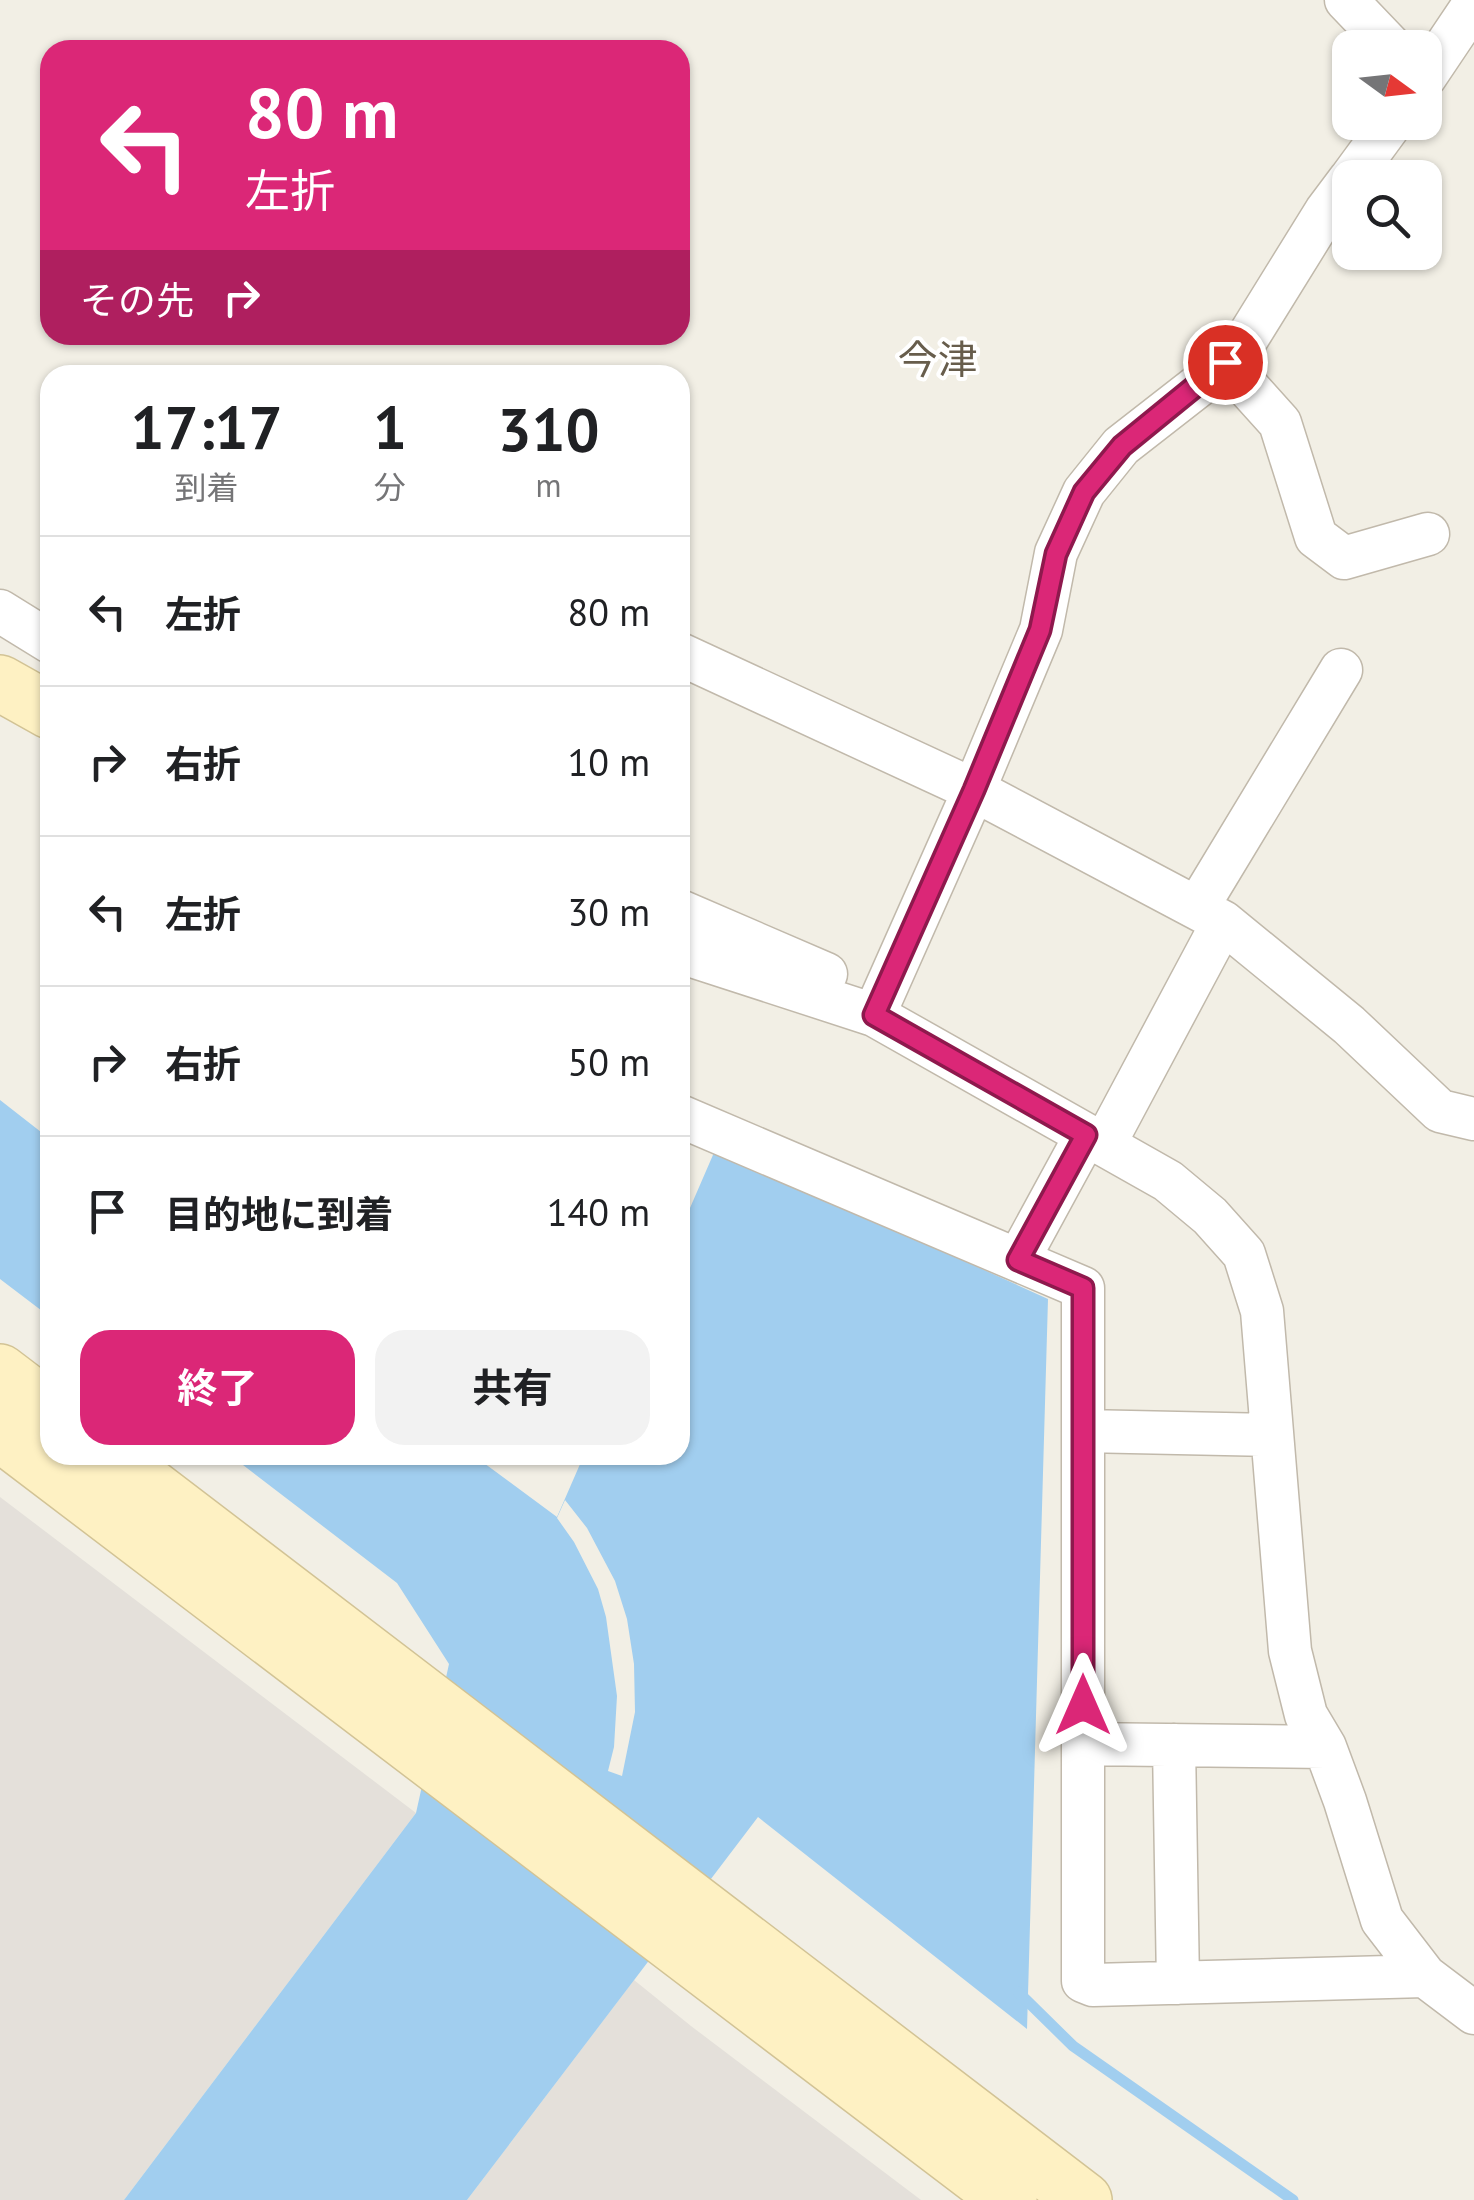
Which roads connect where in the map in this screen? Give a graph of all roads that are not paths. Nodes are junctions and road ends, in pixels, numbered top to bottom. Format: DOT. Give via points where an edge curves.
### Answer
graph roads {
  1 [pos="1346,0"];
  2 [pos="1474,4"];
  3 [pos="1375,30"];
  4 [pos="1442,52"];
  5 [pos="1332,203"];
  6 [pos="1225,362"];
  7 [pos="1428,534"];
  8 [pos="0,611"];
  9 [pos="40,636"];
  10 [pos="690,659"];
  11 [pos="1341,670"];
  12 [pos="0,683"];
  13 [pos="40,706"];
  14 [pos="974,790"];
  15 [pos="1210,915"];
  16 [pos="690,916"];
  17 [pos="690,955"];
  18 [pos="877,1006"];
  19 [pos="1474,1119"];
  20 [pos="690,1120"];
  21 [pos="1095,1140"];
  22 [pos="1018,1260"];
  23 [pos="0,1372"];
  24 [pos="40,1402"];
  25 [pos="1083,1431"];
  26 [pos="0,1433"];
  27 [pos="1272,1435"];
  28 [pos="40,1460"];
  29 [pos="47,1465"];
  30 [pos="119,1465"];
  31 [pos="378,1691"];
  32 [pos="1083,1744"];
  33 [pos="1174,1745"];
  34 [pos="1325,1747"];
  35 [pos="714,1947"];
  36 [pos="1425,1976"];
  37 [pos="1178,1983"];
  38 [pos="1474,2014"];
  39 [pos="1009,2200"];
  40 [pos="1084,2200"];
  1 -- 3 [label="street"];
  2 -- 4 [label="street"];
  5 -- 6 [label="street" via="1243,345"];
  6 -- 7 [label="street" via="1280,423 1316,537 1344,558"];
  6 -- 14 [label="street" via="1122,446 1084,492 1056,554 1040,630"];
  8 -- 9 [label="street"];
  10 -- 14 [label="street"];
  11 -- 15 [label="street"];
  12 -- 13 [label="street"];
  14 -- 15 [label="street"];
  14 -- 18 [label="street"];
  15 -- 19 [label="street" via="1349,1025 1440,1111"];
  15 -- 21 [label="street"];
  16 -- 18 [label="street"];
  17 -- 18 [label="street"];
  18 -- 21 [label="street"];
  20 -- 22 [label="street"];
  21 -- 22 [label="street"];
  21 -- 27 [label="street" via="1168,1181 1244,1254 1262,1311"];
  22 -- 25 [label="street" via="1083,1288"];
  23 -- 24 [label="street"];
  25 -- 27 [label="street"];
  25 -- 32 [label="street"];
  26 -- 28 [label="street"];
  27 -- 34 [label="street" via="1290,1651 1306,1714"];
  29 -- 31 [label="street"];
  30 -- 31 [label="street"];
  31 -- 35 [label="street"];
  32 -- 33 [label="street"];
  32 -- 37 [label="street" via="1083,1980"];
  33 -- 34 [label="street"];
  33 -- 37 [label="street"];
  34 -- 36 [label="street" via="1382,1920"];
  35 -- 39 [label="street"];
  35 -- 40 [label="street"];
  36 -- 37 [label="street"];
  36 -- 38 [label="street"];
}
